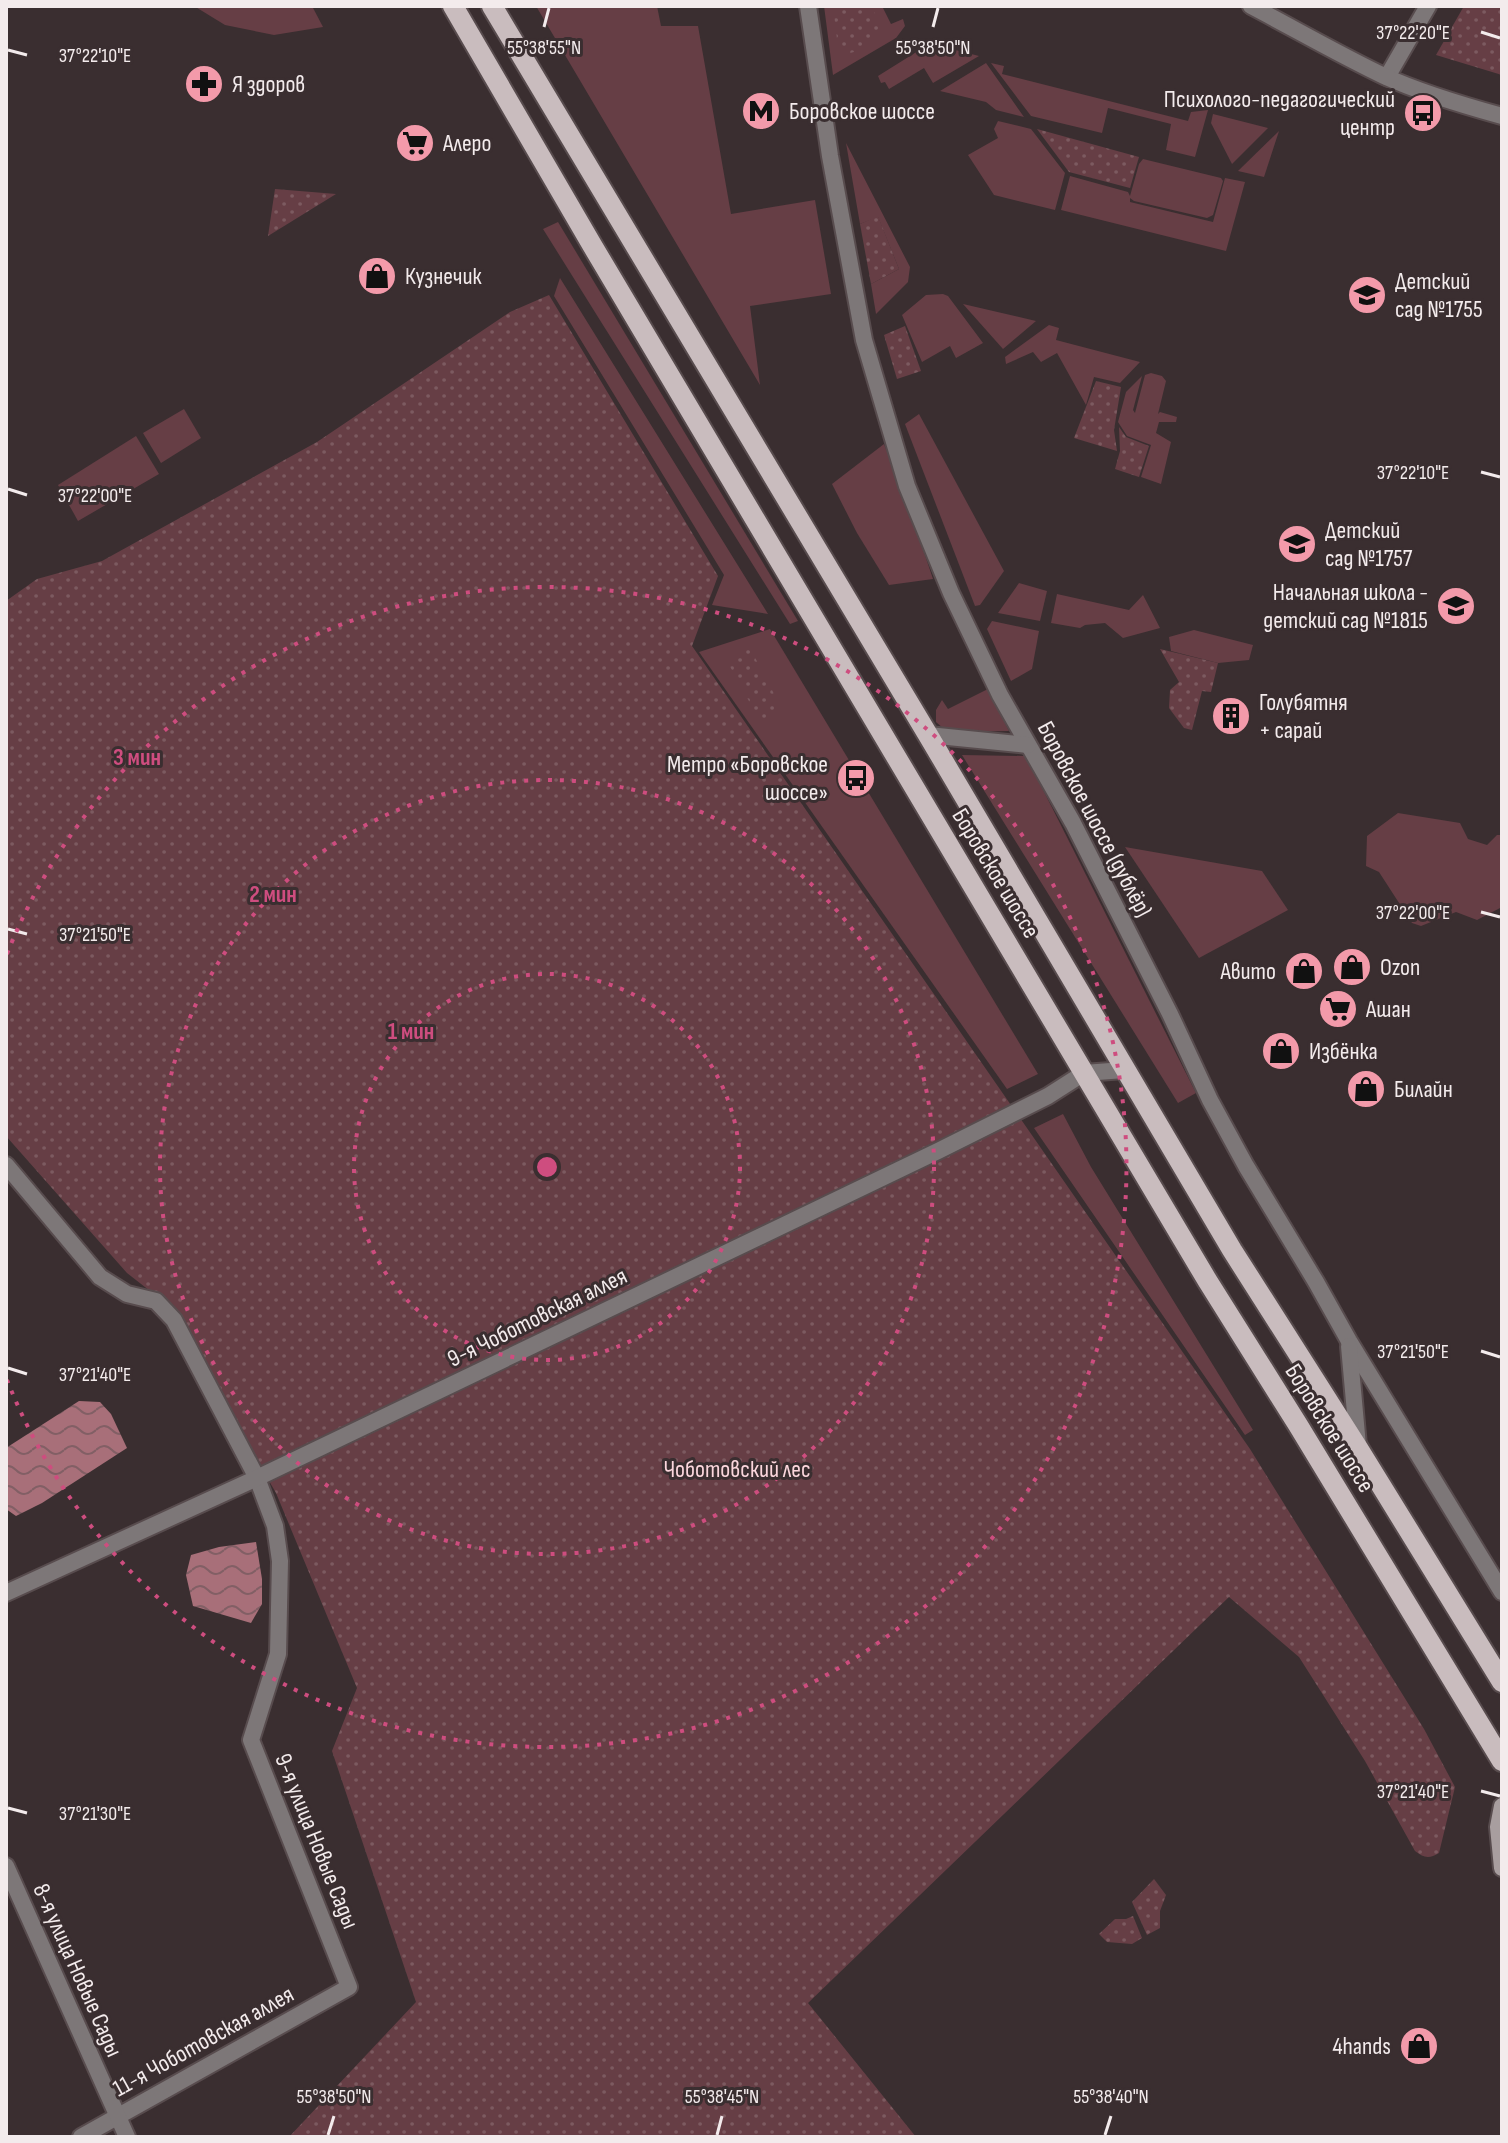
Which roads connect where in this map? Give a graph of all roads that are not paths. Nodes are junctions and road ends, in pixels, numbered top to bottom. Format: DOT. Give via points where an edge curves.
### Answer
graph roads {
  1 [pos="453,6"];
  2 [pos="492,6"];
  3 [pos="808,6"];
  4 [pos="1251,6"];
  5 [pos="1428,6"];
  6 [pos="1387,77"];
  7 [pos="1502,116"];
  8 [pos="928,735"];
  9 [pos="1028,745"];
  10 [pos="1124,1070"];
  11 [pos="1084,1073"];
  12 [pos="6,1165"];
  13 [pos="1349,1341"];
  14 [pos="1358,1448"];
  15 [pos="257,1478"];
  16 [pos="1502,1592"];
  17 [pos="6,1593"];
  18 [pos="1502,1682"];
  19 [pos="1502,1761"];
  20 [pos="1502,1806"];
  21 [pos="6,1866"];
  22 [pos="1502,1868"];
  23 [pos="349,1987"];
  24 [pos="117,2116"];
  25 [pos="81,2137"];
  26 [pos="127,2137"];
  1 -- 11 [label="main road, Боровское шоссе"];
  2 -- 8 [label="main road, Боровское шоссе"];
  3 -- 9 [label="street, Боровское шоссе (дублёр)" via="853,287 893,444 951,593"];
  4 -- 6 [label="street"];
  5 -- 6 [label="street"];
  6 -- 7 [label="street"];
  8 -- 9 [label="street"];
  8 -- 10 [label="main road, Боровское шоссе"];
  9 -- 13 [label="street, Боровское шоссе (дублёр)" via="1073,823 1210,1100"];
  10 -- 11 [label="street"];
  10 -- 14 [label="main road, Боровское шоссе"];
  11 -- 15 [label="street, 9-я Чоботовская аллея" via="938,1151"];
  11 -- 19 [label="main road, Боровское шоссе"];
  12 -- 15 [label="street, 9-я улица Новые Сады" via="100,1277 127,1294 156,1301 174,1320"];
  13 -- 14 [label="street"];
  13 -- 16 [label="street, Боровское шоссе (дублёр)"];
  14 -- 18 [label="main road, Боровское шоссе"];
  15 -- 17 [label="street, 9-я Чоботовская аллея"];
  15 -- 23 [label="street, 9-я улица Новые Сады" via="275,1526 280,1561 278,1654 251,1740"];
  20 -- 22 [label="main road"];
  21 -- 24 [label="street, 8-я улица Новые Сады"];
  23 -- 24 [label="street, 11-я Чоботовская аллея"];
  24 -- 25 [label="street, 11-я Чоботовская аллея"];
  24 -- 26 [label="street, 8-я улица Новые Сады"];
}
